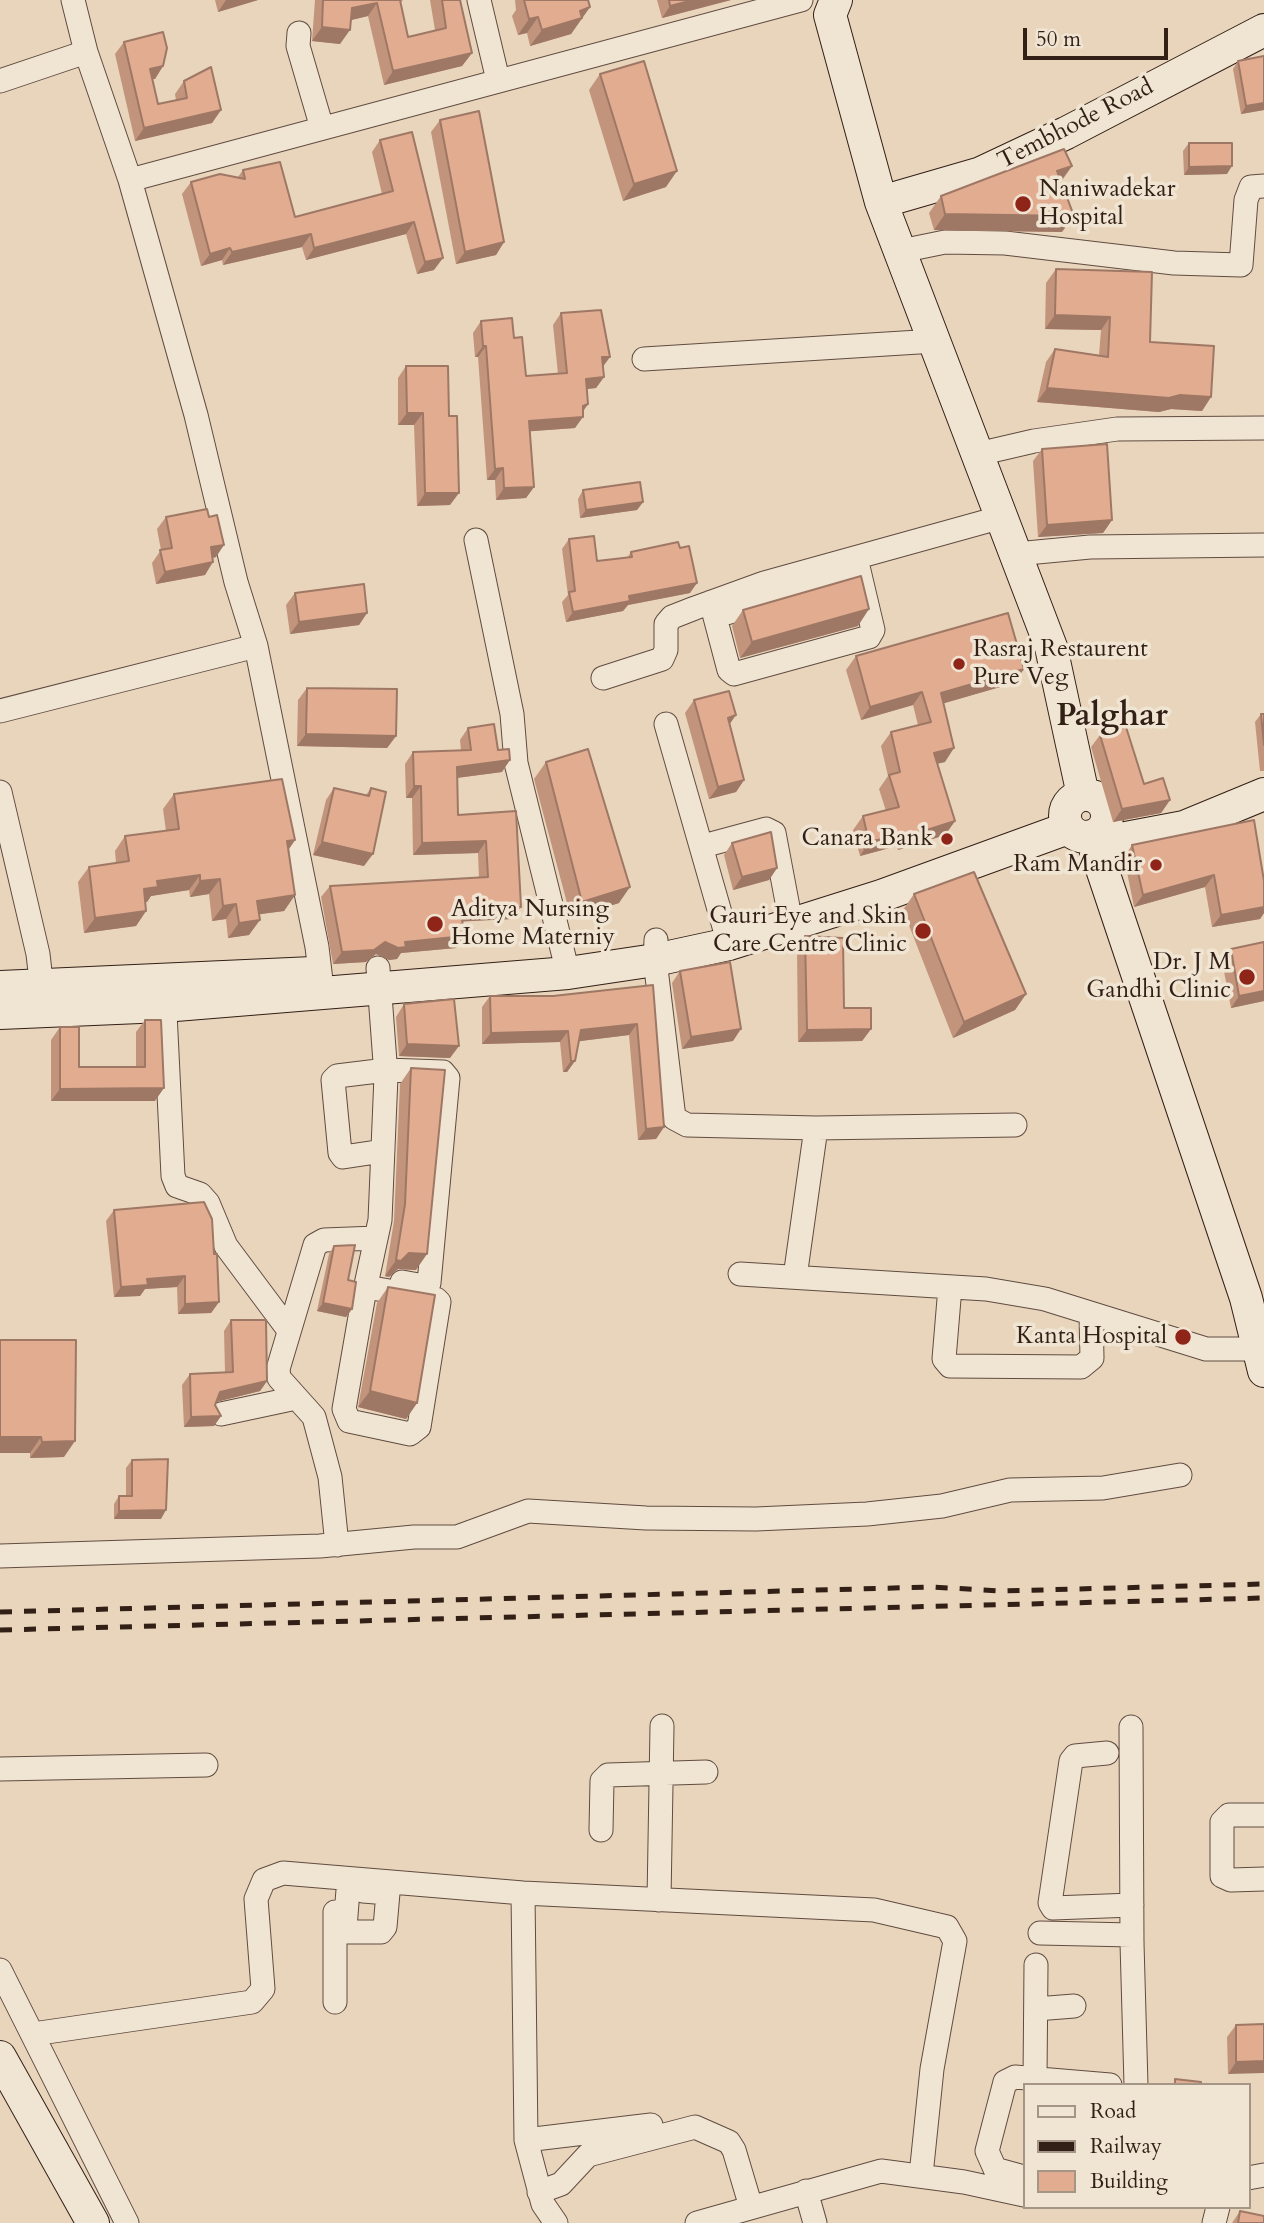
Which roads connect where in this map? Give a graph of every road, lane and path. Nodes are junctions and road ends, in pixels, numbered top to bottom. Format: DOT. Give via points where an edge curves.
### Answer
graph roads {
  1 [pos="73,0"];
  2 [pos="479,0"];
  3 [pos="801,0"];
  4 [pos="826,5"];
  5 [pos="1264,30"];
  6 [pos="299,33"];
  7 [pos="86,52"];
  8 [pos="499,80"];
  9 [pos="0,81"];
  10 [pos="322,128"];
  11 [pos="131,180"];
  12 [pos="1264,186"];
  13 [pos="881,202"];
  14 [pos="901,251"];
  15 [pos="936,341"];
  16 [pos="645,359"];
  17 [pos="1264,428"];
  18 [pos="978,454"];
  19 [pos="1002,517"];
  20 [pos="476,540"];
  21 [pos="1264,545"];
  22 [pos="1016,554"];
  23 [pos="858,566"];
  24 [pos="713,609"];
  25 [pos="256,646"];
  26 [pos="603,678"];
  27 [pos="0,711"];
  28 [pos="666,724"];
  29 [pos="0,792"];
  30 [pos="1264,794"];
  31 [pos="1077,817"];
  32 [pos="703,846"];
  33 [pos="790,914"];
  34 [pos="726,934"];
  35 [pos="655,950"];
  36 [pos="566,965"];
  37 [pos="379,978"];
  38 [pos="321,982"];
  39 [pos="0,988"];
  40 [pos="164,993"];
  41 [pos="43,1000"];
  42 [pos="0,1013"];
  43 [pos="386,1070"];
  44 [pos="1015,1125"];
  45 [pos="816,1128"];
  46 [pos="383,1151"];
  47 [pos="376,1238"];
  48 [pos="740,1274"];
  49 [pos="795,1277"];
  50 [pos="367,1281"];
  51 [pos="950,1287"];
  52 [pos="1091,1315"];
  53 [pos="288,1329"];
  54 [pos="1261,1360"];
  55 [pos="296,1398"];
  56 [pos="221,1414"];
  57 [pos="1180,1475"];
  58 [pos="337,1545"];
  59 [pos="0,1556"];
  60 [pos="662,1726"];
  61 [pos="1131,1727"];
  62 [pos="1107,1753"];
  63 [pos="206,1765"];
  64 [pos="0,1769"];
  65 [pos="706,1772"];
  66 [pos="661,1774"];
  67 [pos="1264,1815"];
  68 [pos="601,1830"];
  69 [pos="1264,1879"];
  70 [pos="340,1886"];
  71 [pos="388,1887"];
  72 [pos="523,1893"];
  73 [pos="659,1900"];
  74 [pos="1132,1905"];
  75 [pos="1040,1933"];
  76 [pos="1132,1935"];
  77 [pos="1036,1965"];
  78 [pos="0,1970"];
  79 [pos="335,2002"];
  80 [pos="1074,2006"];
  81 [pos="1036,2009"];
  82 [pos="33,2034"];
  83 [pos="0,2057"];
  84 [pos="1035,2079"];
  85 [pos="1060,2083"];
  86 [pos="1136,2083"];
  87 [pos="693,2120"];
  88 [pos="526,2140"];
  89 [pos="922,2175"];
  90 [pos="1023,2177"];
  91 [pos="539,2192"];
  92 [pos="806,2192"];
  93 [pos="1023,2195"];
  94 [pos="740,2214"];
  95 [pos="93,2223"];
  96 [pos="127,2223"];
  97 [pos="556,2223"];
  98 [pos="697,2223"];
  99 [pos="816,2223"];
  1 -- 7 [label="street"];
  2 -- 8 [label="street"];
  3 -- 8 [label="street"];
  4 -- 13 [label="street"];
  5 -- 13 [label="street, Tembhode Road" via="981,173"];
  6 -- 10 [label="street" via="298,46"];
  7 -- 9 [label="street"];
  7 -- 11 [label="street"];
  8 -- 10 [label="street"];
  10 -- 11 [label="street"];
  11 -- 25 [label="street"];
  12 -- 14 [label="street" via="1251,187 1246,200 1241,265 1174,263 1005,243 945,243"];
  13 -- 14 [label="street"];
  14 -- 15 [label="street"];
  15 -- 16 [label="street"];
  15 -- 18 [label="street"];
  17 -- 18 [label="street" via="1117,429"];
  18 -- 19 [label="street"];
  19 -- 22 [label="street"];
  19 -- 23 [label="street"];
  20 -- 36 [label="street" via="512,714 516,763"];
  21 -- 22 [label="street" via="1090,547"];
  22 -- 31 [label="street" via="1051,647"];
  23 -- 24 [label="street" via="764,583"];
  23 -- 24 [label="street" via="873,630 869,638 734,674 729,670"];
  24 -- 26 [label="street" via="672,617 666,624 662,659"];
  25 -- 27 [label="street"];
  25 -- 38 [label="street"];
  28 -- 32 [label="street"];
  29 -- 41 [label="street" via="38,954"];
  30 -- 31 [label="street" via="1184,827 1111,841"];
  31 -- 33 [label="street" via="886,894"];
  31 -- 54 [label="street" via="1246,1298"];
  32 -- 33 [label="street" via="766,829 774,833"];
  32 -- 34 [label="street"];
  33 -- 34 [label="street"];
  34 -- 35 [label="street"];
  35 -- 36 [label="street"];
  35 -- 45 [label="street" via="674,1118 687,1125"];
  36 -- 37 [label="street"];
  37 -- 38 [label="street"];
  37 -- 43 [label="street"];
  38 -- 40 [label="street"];
  39 -- 41 [label="street"];
  40 -- 41 [label="street"];
  40 -- 53 [label="street" via="173,1176 177,1186 200,1194 208,1203 226,1246"];
  41 -- 42 [label="street"];
  43 -- 46 [label="street"];
  43 -- 46 [label="street" via="333,1080 340,1153 343,1157"];
  43 -- 50 [label="street" via="443,1072 449,1078 429,1283"];
  44 -- 45 [label="street"];
  45 -- 49 [label="street"];
  46 -- 47 [label="street"];
  47 -- 50 [label="street"];
  47 -- 53 [label="street" via="324,1240 315,1245"];
  48 -- 49 [label="street"];
  49 -- 51 [label="street"];
  50 -- 50 [label="street" via="344,1409 349,1421 410,1434 419,1427 439,1302"];
  51 -- 52 [label="street" via="1045,1298"];
  51 -- 52 [label="street" via="944,1359 950,1366 1081,1367 1091,1358"];
  52 -- 54 [label="street"];
  53 -- 55 [label="street" via="279,1378"];
  55 -- 56 [label="street"];
  55 -- 58 [label="street" via="314,1417 330,1477"];
  57 -- 58 [label="street" via="1102,1488 1010,1490 942,1506 867,1514 729,1519 528,1511 457,1536"];
  58 -- 59 [label="street"];
  60 -- 66 [label="street"];
  61 -- 74 [label="street"];
  62 -- 74 [label="street" via="1075,1756 1071,1761 1050,1903 1053,1908"];
  63 -- 64 [label="street"];
  65 -- 66 [label="street"];
  66 -- 68 [label="street" via="608,1775 602,1781"];
  66 -- 73 [label="street"];
  67 -- 69 [label="street" via="1228,1815 1222,1822 1222,1876"];
  70 -- 71 [label="street"];
  70 -- 71 [label="street" via="348,1932 382,1933"];
  70 -- 79 [label="street"];
  70 -- 82 [label="street" via="283,1872 264,1880 256,1899 263,1989 253,2002"];
  71 -- 72 [label="street"];
  72 -- 73 [label="street"];
  72 -- 88 [label="street"];
  73 -- 89 [label="street" via="874,1910 947,1927 955,1941 932,2069"];
  74 -- 76 [label="street"];
  75 -- 76 [label="street"];
  76 -- 86 [label="street"];
  77 -- 81 [label="street"];
  78 -- 82 [label="street"];
  80 -- 81 [label="street"];
  81 -- 84 [label="street"];
  82 -- 96 [label="street"];
  83 -- 95 [label="street"];
  84 -- 85 [label="street"];
  84 -- 90 [label="street" via="1015,2077 1005,2082 987,2151 995,2169"];
  87 -- 88 [label="street"];
  88 -- 91 [label="street"];
  89 -- 92 [label="street" via="881,2171"];
  89 -- 93 [label="street"];
  91 -- 94 [label="street" via="561,2184 588,2155 695,2127 729,2142 734,2150"];
  91 -- 97 [label="street"];
  92 -- 94 [label="street"];
  92 -- 99 [label="street"];
  94 -- 98 [label="street"];
}
